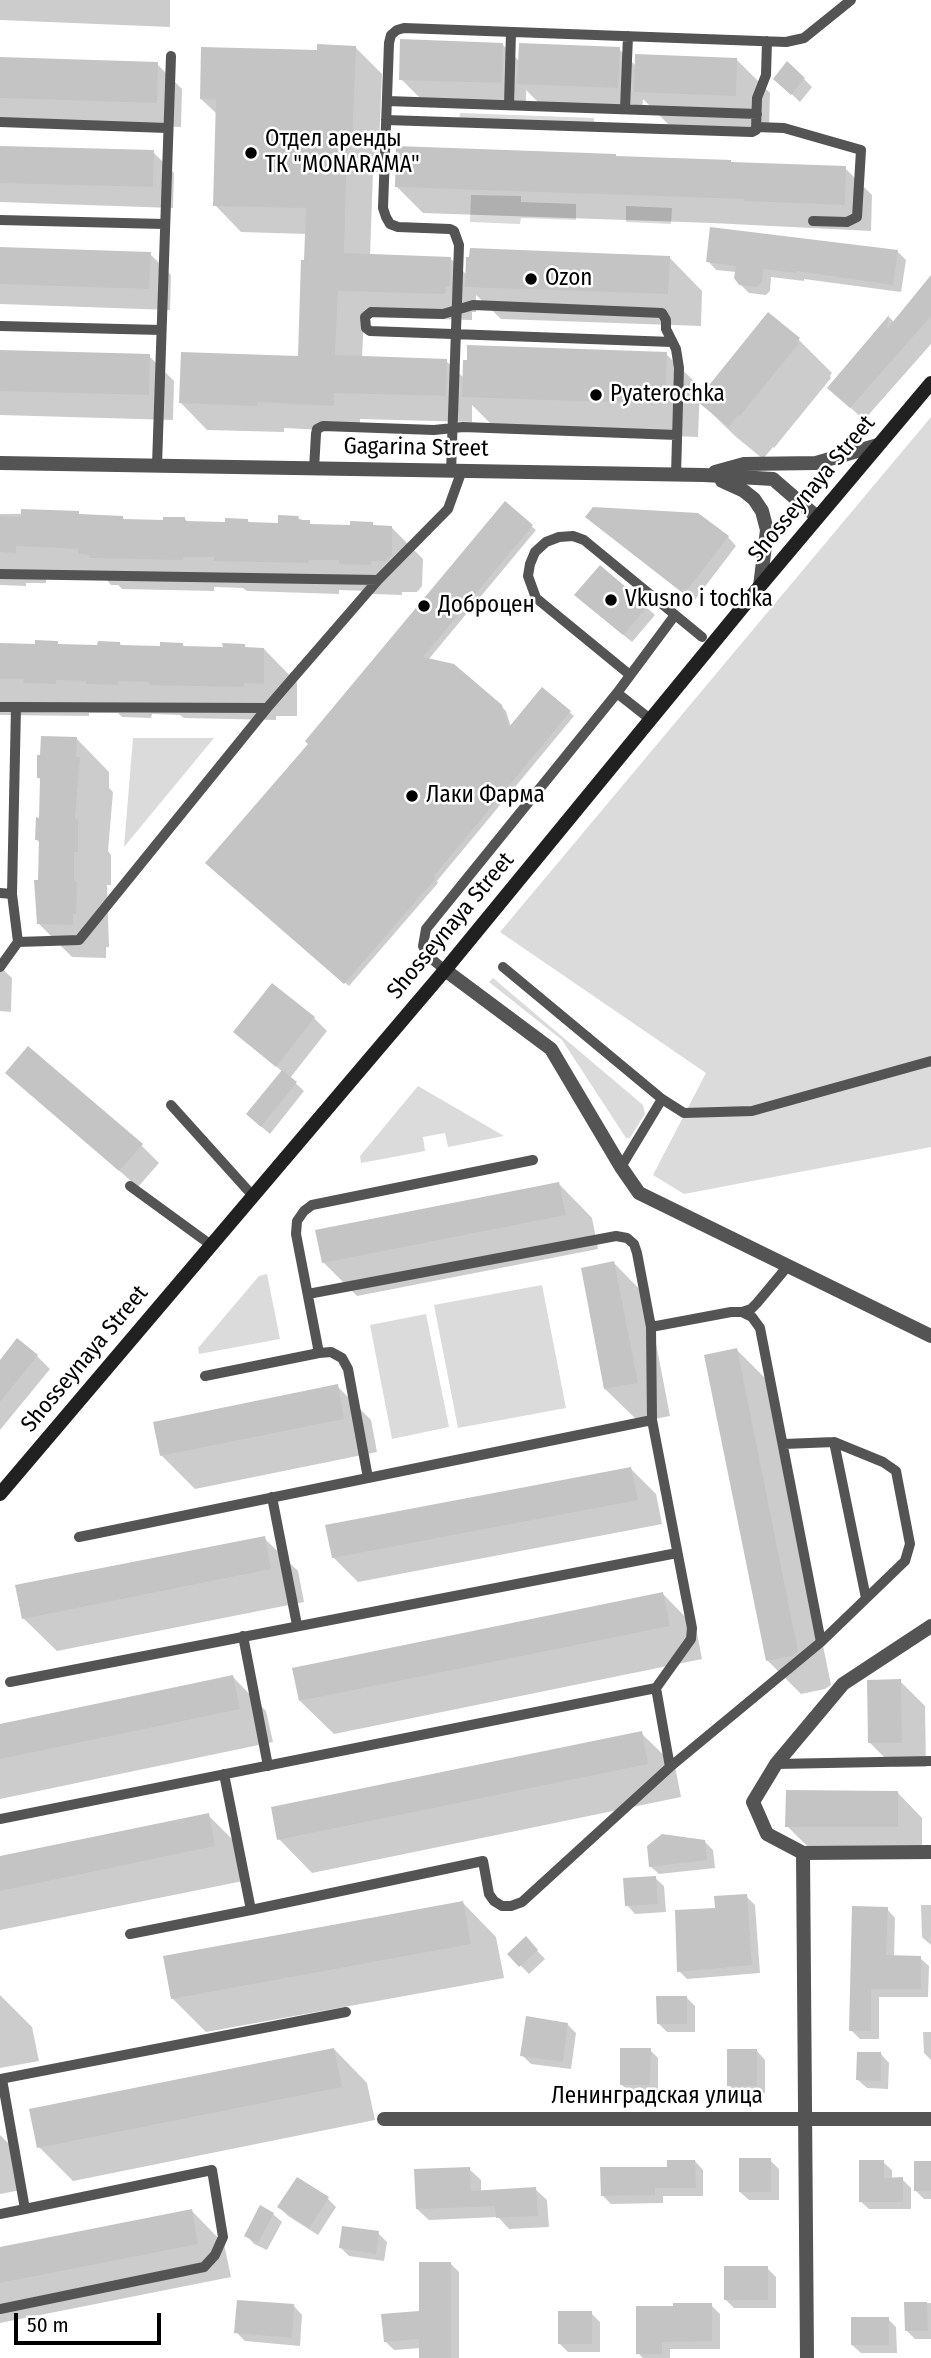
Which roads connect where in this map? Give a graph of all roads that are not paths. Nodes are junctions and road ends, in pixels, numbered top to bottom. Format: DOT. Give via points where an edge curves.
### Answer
graph roads {
  1 [pos="851,0"];
  2 [pos="511,32"];
  3 [pos="628,36"];
  4 [pos="766,41"];
  5 [pos="171,56"];
  6 [pos="387,101"];
  7 [pos="509,105"];
  8 [pos="625,110"];
  9 [pos="757,114"];
  10 [pos="386,120"];
  11 [pos="0,122"];
  12 [pos="756,127"];
  13 [pos="167,128"];
  14 [pos="0,220"];
  15 [pos="813,221"];
  16 [pos="164,224"];
  17 [pos="456,310"];
  18 [pos="0,326"];
  19 [pos="161,330"];
  20 [pos="456,334"];
  21 [pos="672,342"];
  22 [pos="931,383"];
  23 [pos="453,428"];
  24 [pos="677,435"];
  25 [pos="878,445"];
  26 [pos="0,463"];
  27 [pos="157,465"];
  28 [pos="314,469"];
  29 [pos="456,472"];
  30 [pos="676,475"];
  31 [pos="704,475"];
  32 [pos="817,517"];
  33 [pos="0,574"];
  34 [pos="378,580"];
  35 [pos="760,586"];
  36 [pos="675,615"];
  37 [pos="702,637"];
  38 [pos="630,676"];
  39 [pos="617,693"];
  40 [pos="0,707"];
  41 [pos="16,707"];
  42 [pos="267,708"];
  43 [pos="650,719"];
  44 [pos="6,893"];
  45 [pos="18,942"];
  46 [pos="0,967"];
  47 [pos="503,967"];
  48 [pos="445,970"];
  49 [pos="931,1061"];
  50 [pos="662,1099"];
  51 [pos="171,1105"];
  52 [pos="533,1160"];
  53 [pos="621,1167"];
  54 [pos="130,1186"];
  55 [pos="253,1196"];
  56 [pos="211,1245"];
  57 [pos="787,1267"];
  58 [pos="308,1294"];
  59 [pos="741,1312"];
  60 [pos="652,1327"];
  61 [pos="931,1336"];
  62 [pos="318,1353"];
  63 [pos="205,1376"];
  64 [pos="652,1420"];
  65 [pos="834,1441"];
  66 [pos="784,1444"];
  67 [pos="368,1478"];
  68 [pos="0,1494"];
  69 [pos="272,1497"];
  70 [pos="79,1537"];
  71 [pos="677,1553"];
  72 [pos="866,1598"];
  73 [pos="296,1625"];
  74 [pos="931,1626"];
  75 [pos="243,1636"];
  76 [pos="821,1642"];
  77 [pos="10,1682"];
  78 [pos="656,1688"];
  79 [pos="931,1761"];
  80 [pos="776,1764"];
  81 [pos="268,1766"];
  82 [pos="670,1767"];
  83 [pos="224,1774"];
  84 [pos="0,1819"];
  85 [pos="931,1852"];
  86 [pos="803,1853"];
  87 [pos="251,1910"];
  88 [pos="130,1934"];
  89 [pos="346,2012"];
  90 [pos="1,2079"];
  91 [pos="384,2119"];
  92 [pos="931,2119"];
  93 [pos="805,2120"];
  94 [pos="25,2209"];
  95 [pos="0,2214"];
  96 [pos="0,2309"];
  97 [pos="807,2358"];
  1 -- 4 [label="lane" via="804,38"];
  2 -- 3 [label="lane"];
  2 -- 6 [label="lane" via="397,30 389,43"];
  2 -- 7 [label="lane"];
  3 -- 4 [label="lane"];
  3 -- 8 [label="lane"];
  4 -- 9 [label="lane" via="766,75 757,98"];
  5 -- 13 [label="lane"];
  6 -- 7 [label="lane"];
  6 -- 10 [label="lane"];
  7 -- 8 [label="lane"];
  8 -- 9 [label="lane"];
  9 -- 12 [label="lane"];
  10 -- 12 [label="lane" via="749,133"];
  10 -- 17 [label="lane" via="386,217 398,227 454,232 459,245"];
  11 -- 13 [label="lane"];
  12 -- 15 [label="lane" via="784,128 861,150 857,217 847,222"];
  13 -- 16 [label="lane"];
  14 -- 16 [label="lane"];
  16 -- 19 [label="lane"];
  17 -- 20 [label="lane"];
  17 -- 20 [label="lane" via="443,314 371,312 365,317 370,331"];
  17 -- 21 [label="lane" via="473,305 659,311"];
  18 -- 19 [label="lane"];
  19 -- 27 [label="lane"];
  20 -- 21 [label="lane"];
  20 -- 23 [label="lane"];
  21 -- 24 [label="lane" via="680,368"];
  22 -- 25 [label="main road, Shosseynaya Street"];
  23 -- 24 [label="lane"];
  23 -- 28 [label="lane" via="320,426"];
  23 -- 29 [label="lane"];
  24 -- 30 [label="lane"];
  25 -- 31 [label="street" via="816,463 744,464"];
  25 -- 32 [label="main road, Shosseynaya Street"];
  26 -- 27 [label="street, Gagarina Street"];
  27 -- 28 [label="street, Gagarina Street"];
  28 -- 29 [label="street, Gagarina Street"];
  29 -- 30 [label="street, Gagarina Street"];
  29 -- 34 [label="lane" via="448,509"];
  30 -- 31 [label="street, Gagarina Street"];
  31 -- 32 [label="street, Gagarina Street" via="773,479"];
  31 -- 35 [label="street" via="744,491 762,512 767,530"];
  32 -- 35 [label="main road, Shosseynaya Street"];
  33 -- 34 [label="lane"];
  34 -- 42 [label="lane"];
  35 -- 43 [label="main road, Shosseynaya Street"];
  36 -- 37 [label="lane"];
  36 -- 38 [label="lane"];
  36 -- 38 [label="lane" via="584,540 559,537 545,541 535,552 528,576 536,598"];
  38 -- 39 [label="lane"];
  39 -- 43 [label="lane"];
  39 -- 48 [label="lane" via="426,929 428,956"];
  40 -- 41 [label="lane"];
  41 -- 42 [label="lane"];
  41 -- 44 [label="lane"];
  42 -- 45 [label="lane" via="79,940"];
  43 -- 48 [label="main road, Shosseynaya Street"];
  44 -- 45 [label="lane"];
  45 -- 46 [label="lane"];
  47 -- 50 [label="lane"];
  48 -- 53 [label="street" via="551,1049"];
  48 -- 55 [label="main road, Shosseynaya Street"];
  49 -- 50 [label="lane" via="752,1111 684,1113"];
  50 -- 53 [label="lane"];
  51 -- 55 [label="lane"];
  52 -- 58 [label="lane" via="312,1205 297,1221 296,1234"];
  53 -- 57 [label="street" via="639,1193"];
  54 -- 56 [label="lane"];
  55 -- 56 [label="main road, Shosseynaya Street"];
  56 -- 68 [label="main road, Shosseynaya Street"];
  57 -- 59 [label="lane" via="751,1309"];
  57 -- 61 [label="street"];
  58 -- 60 [label="lane" via="627,1238 637,1253"];
  58 -- 62 [label="lane"];
  59 -- 60 [label="lane"];
  59 -- 66 [label="lane" via="761,1328"];
  60 -- 64 [label="lane"];
  62 -- 63 [label="lane"];
  62 -- 67 [label="lane" via="331,1352 342,1358 348,1369"];
  64 -- 67 [label="lane"];
  64 -- 71 [label="lane"];
  65 -- 66 [label="lane"];
  65 -- 72 [label="lane"];
  65 -- 72 [label="lane" via="895,1471 910,1544 905,1561"];
  66 -- 76 [label="lane"];
  67 -- 69 [label="lane"];
  69 -- 70 [label="lane"];
  69 -- 73 [label="lane"];
  71 -- 73 [label="lane"];
  71 -- 78 [label="lane" via="691,1639"];
  72 -- 76 [label="lane"];
  73 -- 75 [label="lane"];
  74 -- 80 [label="street" via="843,1684"];
  75 -- 77 [label="lane"];
  75 -- 81 [label="lane"];
  76 -- 82 [label="lane"];
  78 -- 81 [label="lane"];
  78 -- 82 [label="lane"];
  79 -- 80 [label="lane"];
  80 -- 86 [label="street" via="753,1802 766,1834"];
  81 -- 83 [label="lane"];
  82 -- 87 [label="lane" via="522,1902 511,1906 502,1906 489,1894 483,1861"];
  83 -- 84 [label="lane"];
  83 -- 87 [label="lane"];
  85 -- 86 [label="street"];
  86 -- 93 [label="street"];
  87 -- 88 [label="lane"];
  89 -- 90 [label="lane"];
  90 -- 94 [label="lane"];
  91 -- 93 [label="street, Ленинградская улица"];
  92 -- 93 [label="street, Ленинградская улица"];
  93 -- 97 [label="street"];
  94 -- 95 [label="lane"];
  94 -- 96 [label="lane" via="212,2170 223,2237 204,2267"];
}
